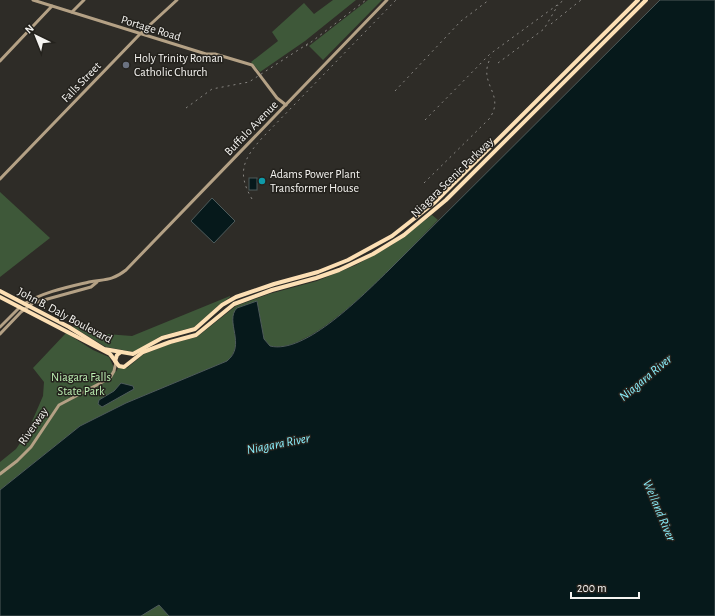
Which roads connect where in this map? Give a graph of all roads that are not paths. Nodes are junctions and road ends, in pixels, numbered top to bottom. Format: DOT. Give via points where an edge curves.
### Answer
graph roads {
  1 [pos="33,0"];
  2 [pos="84,0"];
  3 [pos="177,0"];
  4 [pos="387,0"];
  5 [pos="638,0"];
  6 [pos="646,0"];
  7 [pos="52,6"];
  8 [pos="72,12"];
  9 [pos="140,34"];
  10 [pos="0,61"];
  11 [pos="286,105"];
  12 [pos="0,179"];
  13 [pos="0,291"];
  14 [pos="0,297"];
  15 [pos="26,305"];
  16 [pos="22,308"];
  17 [pos="0,327"];
  18 [pos="0,334"];
  19 [pos="123,352"];
  20 [pos="116,362"];
  21 [pos="129,363"];
  22 [pos="0,474"];
  1 -- 7 [label="main road, Portage Road"];
  2 -- 8 [label="main road"];
  3 -- 9 [label="main road, Falls Street"];
  4 -- 11 [label="main road, Buffalo Avenue"];
  5 -- 19 [label="highway, Niagara Scenic Parkway" via="450,188 400,230 333,267 260,288 232,299 192,330 162,338 136,353"];
  6 -- 21 [label="highway, Niagara Scenic Parkway" via="446,200 404,235 340,270 236,304 196,335 143,352"];
  7 -- 8 [label="main road, Portage Road"];
  7 -- 10 [label="main road"];
  8 -- 9 [label="main road, Portage Road"];
  9 -- 11 [label="main road, Portage Road" via="206,54 248,63"];
  9 -- 12 [label="main road, Falls Street"];
  11 -- 15 [label="main road, Buffalo Avenue" via="128,268 114,277 43,295"];
  13 -- 15 [label="highway, John B. Daly Boulevard"];
  14 -- 16 [label="highway, John B. Daly Boulevard"];
  15 -- 16 [label="main road, Buffalo Avenue"];
  15 -- 19 [label="highway, John B. Daly Boulevard" via="69,327 96,345"];
  16 -- 17 [label="main road"];
  16 -- 18 [label="main road"];
  16 -- 20 [label="highway, John B. Daly Boulevard" via="110,354"];
  19 -- 20 [label="highway" via="116,356"];
  19 -- 21 [label="highway" via="129,357"];
  20 -- 21 [label="highway" via="122,367"];
  20 -- 22 [label="main road, Riverway" via="110,378 59,405 29,450"];
}
